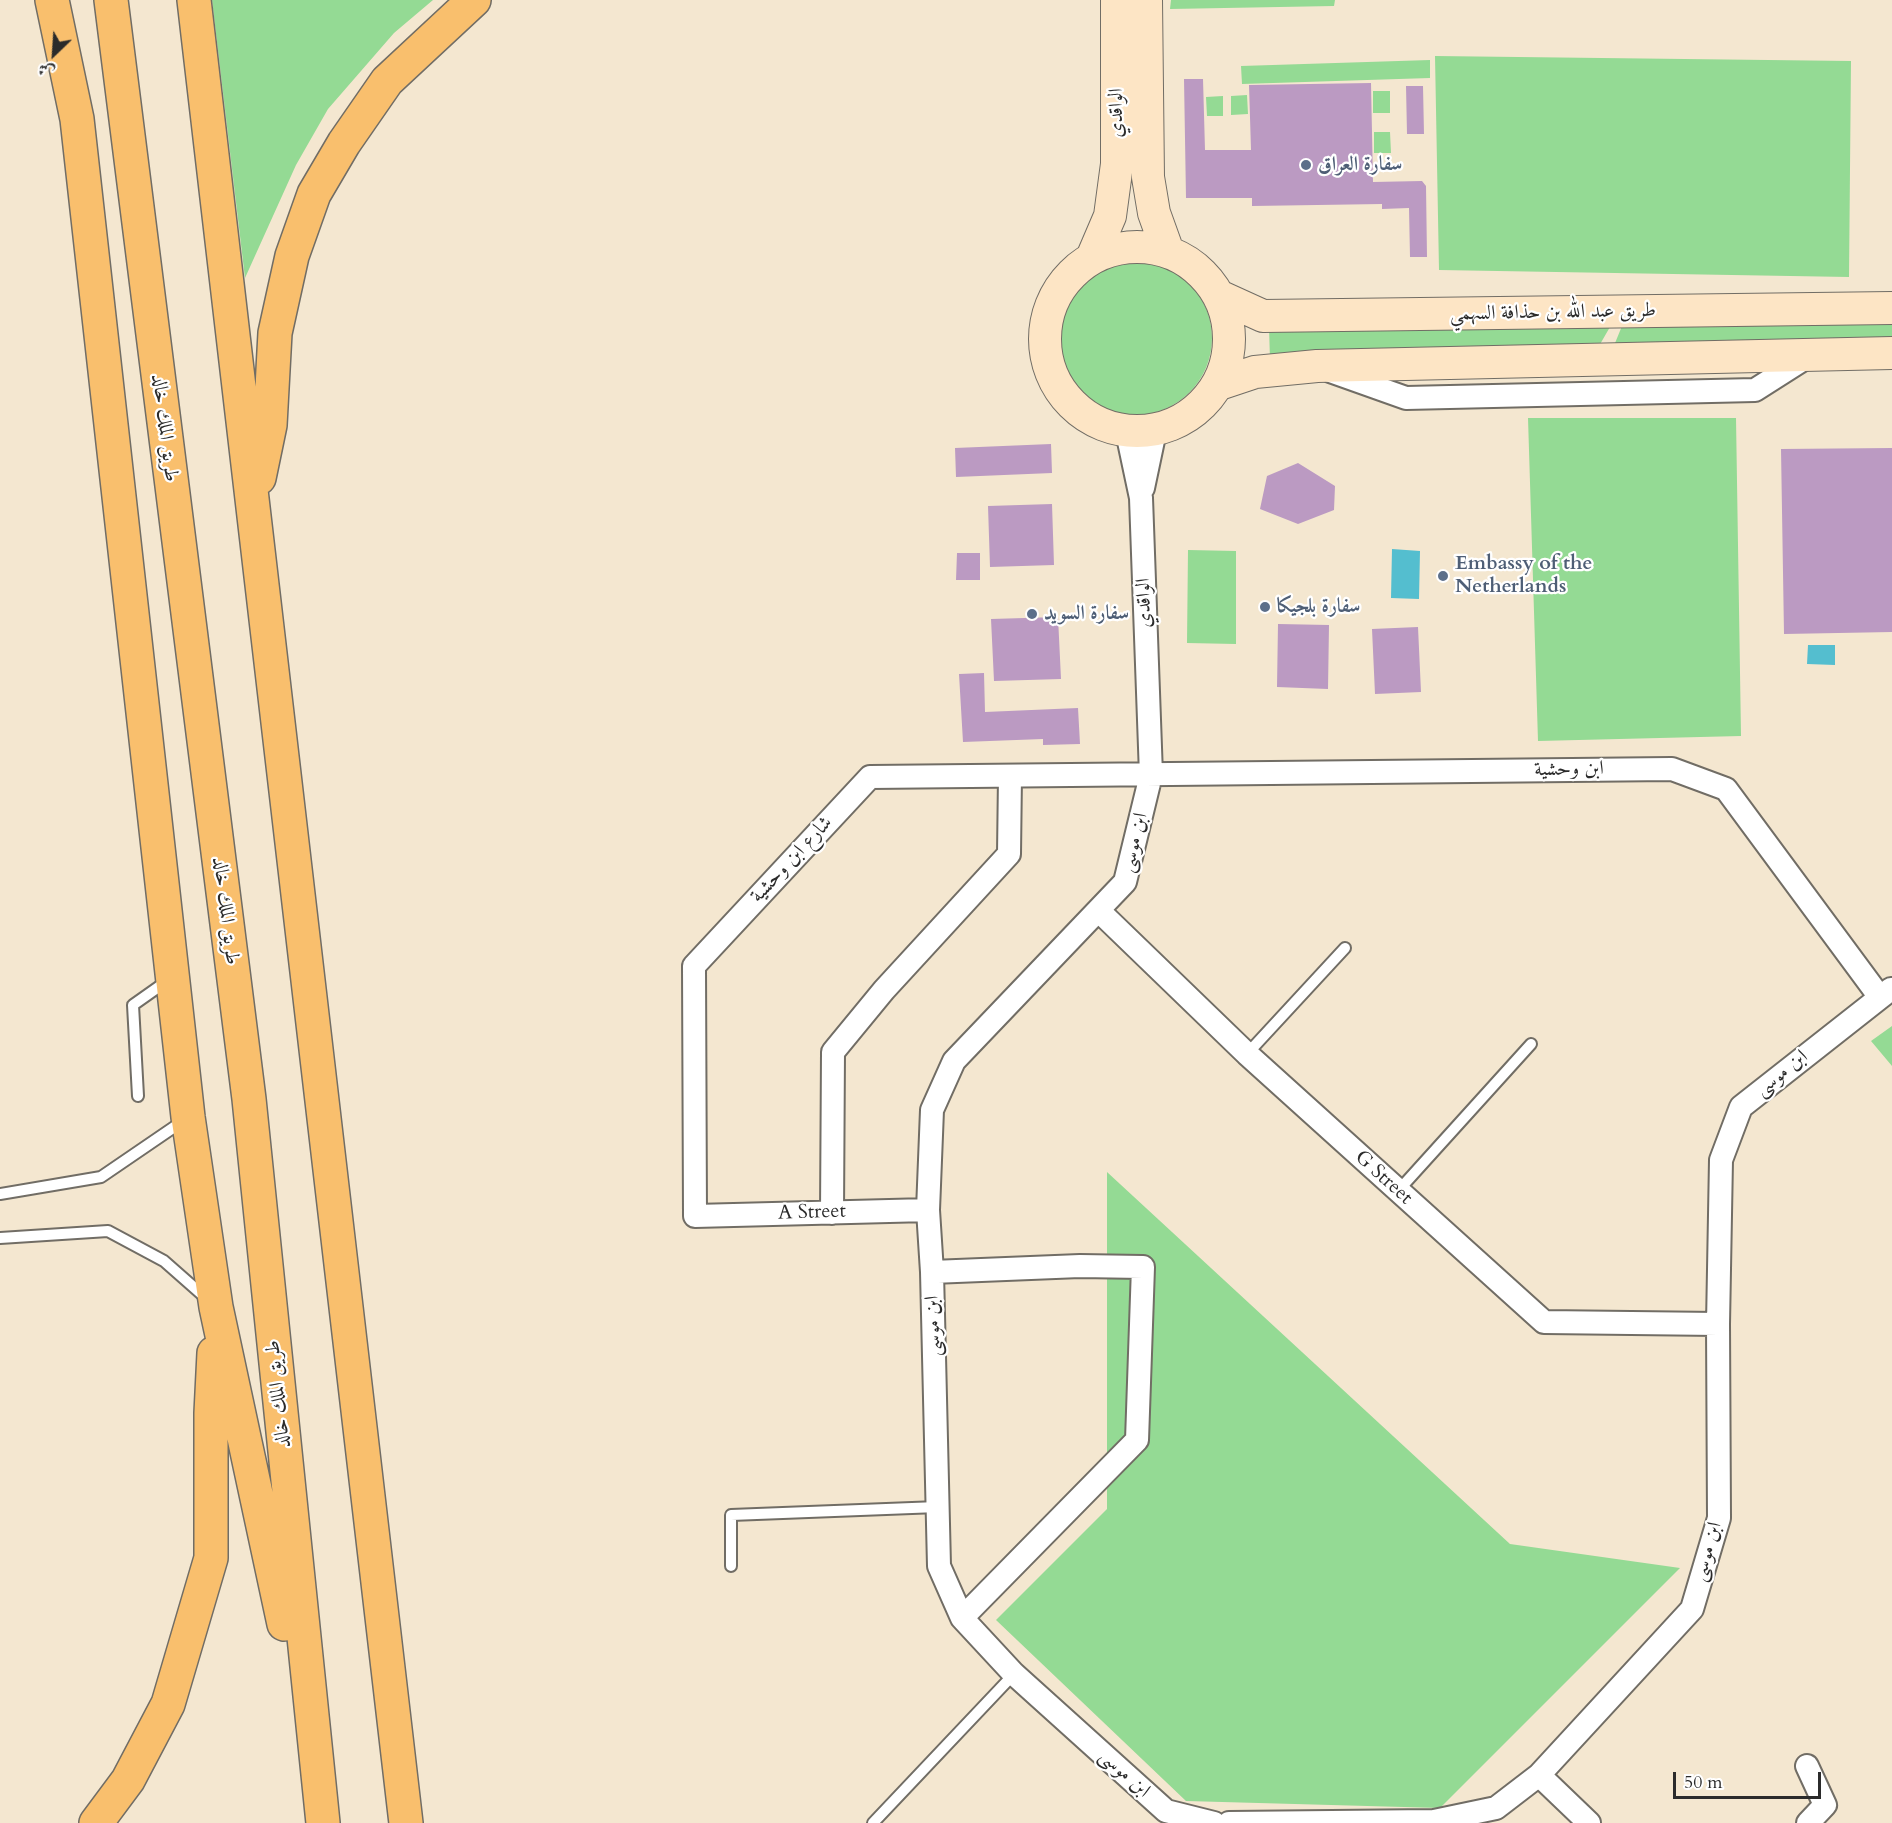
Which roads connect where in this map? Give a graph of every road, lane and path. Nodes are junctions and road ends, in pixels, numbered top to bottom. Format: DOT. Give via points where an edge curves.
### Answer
graph roads {
  1 [pos="52,0"];
  2 [pos="75,0"];
  3 [pos="111,0"];
  4 [pos="194,0"];
  5 [pos="474,0"];
  6 [pos="1117,0"];
  7 [pos="1146,0"];
  8 [pos="77,119"];
  9 [pos="1168,252"];
  10 [pos="1092,258"];
  11 [pos="1219,296"];
  12 [pos="1892,308"];
  13 [pos="1892,353"];
  14 [pos="1219,384"];
  15 [pos="1141,431"];
  16 [pos="253,509"];
  17 [pos="1151,775"];
  18 [pos="1010,776"];
  19 [pos="1099,911"];
  20 [pos="1345,948"];
  21 [pos="172,977"];
  22 [pos="1886,992"];
  23 [pos="1531,1044"];
  24 [pos="1247,1054"];
  25 [pos="138,1096"];
  26 [pos="188,1118"];
  27 [pos="1398,1191"];
  28 [pos="0,1194"];
  29 [pos="928,1210"];
  30 [pos="832,1213"];
  31 [pos="695,1216"];
  32 [pos="0,1238"];
  33 [pos="932,1272"];
  34 [pos="216,1306"];
  35 [pos="1718,1324"];
  36 [pos="939,1507"];
  37 [pos="731,1566"];
  38 [pos="962,1618"];
  39 [pos="1014,1674"];
  40 [pos="1807,1766"];
  41 [pos="1539,1775"];
  42 [pos="319,1785"];
  43 [pos="1298,1822"];
  44 [pos="96,1823"];
  45 [pos="323,1823"];
  46 [pos="406,1823"];
  47 [pos="873,1823"];
  48 [pos="1214,1823"];
  49 [pos="1229,1823"];
  50 [pos="1589,1823"];
  51 [pos="1808,1823"];
  1 -- 8 [label="highway"];
  2 -- 8 [label="highway"];
  3 -- 42 [label="highway, طريق الملك خالد" via="249,1099"];
  4 -- 16 [label="highway"];
  5 -- 16 [label="highway" via="387,81 314,194 292,256 275,333 270,425"];
  6 -- 10 [label="street, الواقدي" via="1117,164 1110,216"];
  7 -- 9 [label="street, الواقدي" via="1148,177 1154,213"];
  8 -- 21 [label="highway"];
  9 -- 10 [label="street" via="1129,247"];
  9 -- 11 [label="street" via="1198,269"];
  10 -- 15 [label="street" via="1069,276 1052,300 1044,328 1046,358 1056,385 1074,408 1099,424"];
  11 -- 12 [label="street, طريق عبد الله بن حذافة السهمي" via="1263,316"];
  11 -- 14 [label="street" via="1229,325 1229,355"];
  13 -- 14 [label="street" via="1317,366 1255,372"];
  14 -- 15 [label="street" via="1203,406 1180,422"];
  15 -- 17 [label="street, الواقدي"];
  16 -- 46 [label="highway"];
  17 -- 18 [label="street, شارع ابن وحشية"];
  17 -- 19 [label="street, ابن موسى" via="1125,882"];
  17 -- 22 [label="street, ابن وحشية" via="1672,769 1726,789"];
  18 -- 30 [label="street" via="1009,854 884,990 833,1052"];
  18 -- 31 [label="street, شارع ابن وحشية" via="870,777 694,966"];
  19 -- 24 [label="street, G Street"];
  19 -- 29 [label="street, ابن موسى" via="954,1061 932,1110"];
  20 -- 24 [label="lane"];
  21 -- 25 [label="lane" via="133,1005"];
  21 -- 26 [label="highway"];
  22 -- 35 [label="street, ابن موسى" via="1741,1107 1721,1160"];
  23 -- 27 [label="lane"];
  24 -- 27 [label="street, G Street"];
  26 -- 28 [label="lane" via="101,1177"];
  26 -- 34 [label="highway"];
  27 -- 35 [label="street, G Street" via="1544,1322"];
  29 -- 30 [label="street, A Street"];
  29 -- 33 [label="street, ابن موسى"];
  30 -- 31 [label="street, A Street"];
  32 -- 34 [label="lane" via="108,1231 164,1261"];
  33 -- 36 [label="street, ابن موسى"];
  33 -- 38 [label="street" via="1143,1267 1137,1440"];
  34 -- 42 [label="highway"];
  34 -- 44 [label="highway" via="211,1558 168,1704 128,1779"];
  35 -- 41 [label="street, ابن موسى" via="1719,1518 1692,1609"];
  36 -- 37 [label="lane" via="731,1515"];
  36 -- 38 [label="street, ابن موسى" via="939,1566"];
  38 -- 39 [label="street, ابن موسى"];
  39 -- 47 [label="lane"];
  39 -- 48 [label="street, ابن موسى" via="1166,1811"];
  40 -- 51 [label="street" via="1825,1805"];
  41 -- 43 [label="street, ابن موسى" via="1496,1808 1434,1821"];
  41 -- 50 [label="street"];
  42 -- 45 [label="highway, طريق الملك خالد"];
  43 -- 49 [label="street, ابن موسى"];
}
